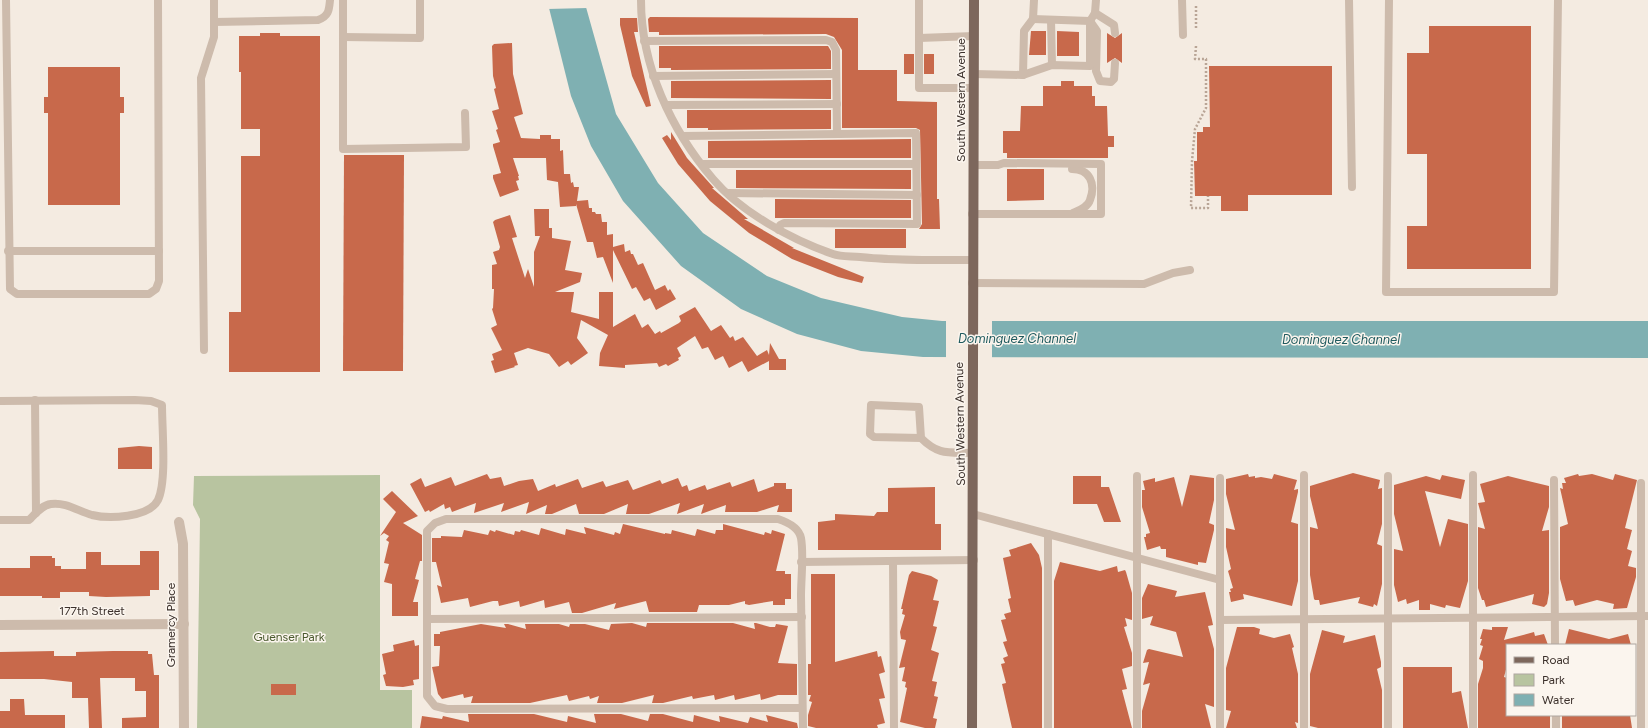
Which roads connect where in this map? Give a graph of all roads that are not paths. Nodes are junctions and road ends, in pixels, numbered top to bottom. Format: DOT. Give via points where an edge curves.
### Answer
graph roads {
  1 [pos="6,0"];
  2 [pos="158,0"];
  3 [pos="214,0"];
  4 [pos="330,0"];
  5 [pos="343,0"];
  6 [pos="420,0"];
  7 [pos="641,0"];
  8 [pos="919,0"];
  9 [pos="974,0"];
  10 [pos="1034,0"];
  11 [pos="1096,0"];
  12 [pos="1182,0"];
  13 [pos="1349,0"];
  14 [pos="1389,0"];
  15 [pos="1558,0"];
  16 [pos="1095,13"];
  17 [pos="1033,19"];
  18 [pos="1051,20"];
  19 [pos="1090,21"];
  20 [pos="214,22"];
  21 [pos="1115,32"];
  22 [pos="1183,35"];
  23 [pos="974,36"];
  24 [pos="343,37"];
  25 [pos="919,38"];
  26 [pos="644,41"];
  27 [pos="1115,63"];
  28 [pos="1052,65"];
  29 [pos="836,74"];
  30 [pos="974,74"];
  31 [pos="1023,75"];
  32 [pos="653,76"];
  33 [pos="974,88"];
  34 [pos="836,104"];
  35 [pos="666,105"];
  36 [pos="465,113"];
  37 [pos="837,134"];
  38 [pos="683,136"];
  39 [pos="702,164"];
  40 [pos="916,164"];
  41 [pos="973,165"];
  42 [pos="998,165"];
  43 [pos="1352,187"];
  44 [pos="728,193"];
  45 [pos="917,195"];
  46 [pos="972,214"];
  47 [pos="1071,214"];
  48 [pos="779,230"];
  49 [pos="8,251"];
  50 [pos="159,251"];
  51 [pos="972,260"];
  52 [pos="1190,270"];
  53 [pos="972,283"];
  54 [pos="204,350"];
  55 [pos="35,400"];
  56 [pos="0,401"];
  57 [pos="921,438"];
  58 [pos="973,453"];
  59 [pos="1304,475"];
  60 [pos="1473,475"];
  61 [pos="1137,476"];
  62 [pos="1388,476"];
  63 [pos="1220,478"];
  64 [pos="1554,480"];
  65 [pos="1641,483"];
  66 [pos="36,513"];
  67 [pos="973,514"];
  68 [pos="0,520"];
  69 [pos="179,522"];
  70 [pos="1048,534"];
  71 [pos="1137,558"];
  72 [pos="974,560"];
  73 [pos="893,561"];
  74 [pos="801,562"];
  75 [pos="1220,580"];
  76 [pos="1644,616"];
  77 [pos="802,617"];
  78 [pos="1472,617"];
  79 [pos="1555,617"];
  80 [pos="1304,618"];
  81 [pos="1388,618"];
  82 [pos="427,619"];
  83 [pos="1220,620"];
  84 [pos="184,624"];
  85 [pos="0,625"];
  86 [pos="1556,644"];
  87 [pos="802,708"];
  88 [pos="1556,716"];
  89 [pos="184,728"];
  90 [pos="803,728"];
  91 [pos="894,728"];
  92 [pos="972,728"];
  93 [pos="1048,728"];
  94 [pos="1137,728"];
  95 [pos="1220,728"];
  96 [pos="1304,728"];
  97 [pos="1388,728"];
  98 [pos="1473,728"];
  99 [pos="1556,728"];
  100 [pos="1641,728"];
  1 -- 49 [label="lane"];
  2 -- 50 [label="lane"];
  3 -- 20 [label="lane"];
  4 -- 20 [label="lane" via="329,12 325,18 318,20"];
  5 -- 24 [label="lane"];
  6 -- 24 [label="lane" via="420,38"];
  7 -- 26 [label="lane"];
  8 -- 25 [label="lane"];
  9 -- 23 [label="main road, South Western Avenue"];
  10 -- 17 [label="lane"];
  11 -- 16 [label="lane"];
  12 -- 22 [label="lane"];
  13 -- 43 [label="lane"];
  14 -- 15 [label="lane" via="1386,292 1554,292"];
  16 -- 19 [label="lane"];
  16 -- 21 [label="lane" via="1114,25"];
  17 -- 18 [label="lane"];
  17 -- 31 [label="lane" via="1024,31"];
  18 -- 19 [label="lane"];
  18 -- 28 [label="lane"];
  19 -- 27 [label="lane" via="1097,31 1096,71 1100,81 1114,80"];
  19 -- 28 [label="lane" via="1090,66"];
  20 -- 54 [label="lane" via="214,37 201,78"];
  23 -- 25 [label="lane"];
  23 -- 30 [label="main road, South Western Avenue"];
  24 -- 36 [label="lane" via="343,149 466,147"];
  25 -- 33 [label="lane" via="919,88"];
  26 -- 29 [label="lane" via="826,40 832,42 836,50"];
  26 -- 32 [label="lane"];
  28 -- 31 [label="lane"];
  29 -- 32 [label="lane"];
  29 -- 34 [label="lane"];
  30 -- 31 [label="lane"];
  30 -- 33 [label="main road, South Western Avenue"];
  32 -- 35 [label="lane"];
  33 -- 41 [label="main road, South Western Avenue"];
  34 -- 35 [label="lane"];
  34 -- 37 [label="lane"];
  35 -- 38 [label="lane"];
  37 -- 38 [label="lane"];
  37 -- 40 [label="lane" via="916,134"];
  38 -- 39 [label="lane"];
  39 -- 40 [label="lane"];
  39 -- 44 [label="lane"];
  40 -- 45 [label="lane"];
  41 -- 42 [label="lane"];
  41 -- 46 [label="main road, South Western Avenue"];
  42 -- 47 [label="lane" via="1004,168 1081,169 1087,173 1091,179 1090,200 1082,209"];
  42 -- 47 [label="lane" via="1101,164 1101,214"];
  44 -- 45 [label="lane"];
  44 -- 48 [label="lane"];
  45 -- 48 [label="lane" via="917,224 784,223 780,225"];
  46 -- 47 [label="lane"];
  46 -- 51 [label="main road, South Western Avenue"];
  48 -- 51 [label="lane" via="834,255 886,260"];
  49 -- 50 [label="lane"];
  49 -- 50 [label="lane" via="10,289 16,294 149,294 159,281"];
  51 -- 53 [label="main road, South Western Avenue"];
  52 -- 53 [label="lane" via="1173,273 1144,284"];
  53 -- 58 [label="main road, South Western Avenue"];
  55 -- 56 [label="lane"];
  55 -- 66 [label="lane"];
  55 -- 66 [label="lane" via="151,401 162,405 162,483 157,501 146,510 132,516 92,515 62,504 49,504"];
  57 -- 57 [label="lane" via="874,437 870,434 871,405 919,407"];
  57 -- 58 [label="lane" via="932,449"];
  58 -- 67 [label="main road, South Western Avenue"];
  59 -- 80 [label="lane"];
  60 -- 78 [label="lane"];
  61 -- 71 [label="lane"];
  62 -- 81 [label="lane"];
  63 -- 75 [label="lane"];
  64 -- 79 [label="lane"];
  65 -- 76 [label="lane"];
  66 -- 68 [label="lane" via="30,520"];
  67 -- 70 [label="lane"];
  67 -- 72 [label="main road, South Western Avenue"];
  69 -- 84 [label="street, Gramercy Place" via="184,544"];
  70 -- 71 [label="lane"];
  70 -- 93 [label="lane"];
  71 -- 75 [label="lane"];
  71 -- 94 [label="lane"];
  72 -- 73 [label="lane"];
  72 -- 92 [label="main road, South Western Avenue"];
  73 -- 74 [label="lane"];
  73 -- 91 [label="lane"];
  74 -- 77 [label="lane"];
  74 -- 82 [label="lane" via="801,536 790,524 778,519 446,519 435,523 427,531"];
  75 -- 83 [label="lane"];
  76 -- 79 [label="lane"];
  76 -- 100 [label="lane"];
  77 -- 82 [label="lane"];
  77 -- 87 [label="lane"];
  78 -- 79 [label="lane"];
  78 -- 81 [label="lane"];
  78 -- 98 [label="lane"];
  79 -- 86 [label="lane"];
  80 -- 81 [label="lane"];
  80 -- 83 [label="lane"];
  80 -- 96 [label="lane"];
  81 -- 97 [label="lane"];
  82 -- 87 [label="lane" via="427,696 435,706 447,709"];
  83 -- 95 [label="lane"];
  84 -- 85 [label="street, 177th Street"];
  84 -- 89 [label="street, Gramercy Place"];
  87 -- 90 [label="lane"];
  88 -- 99 [label="lane"];
}
